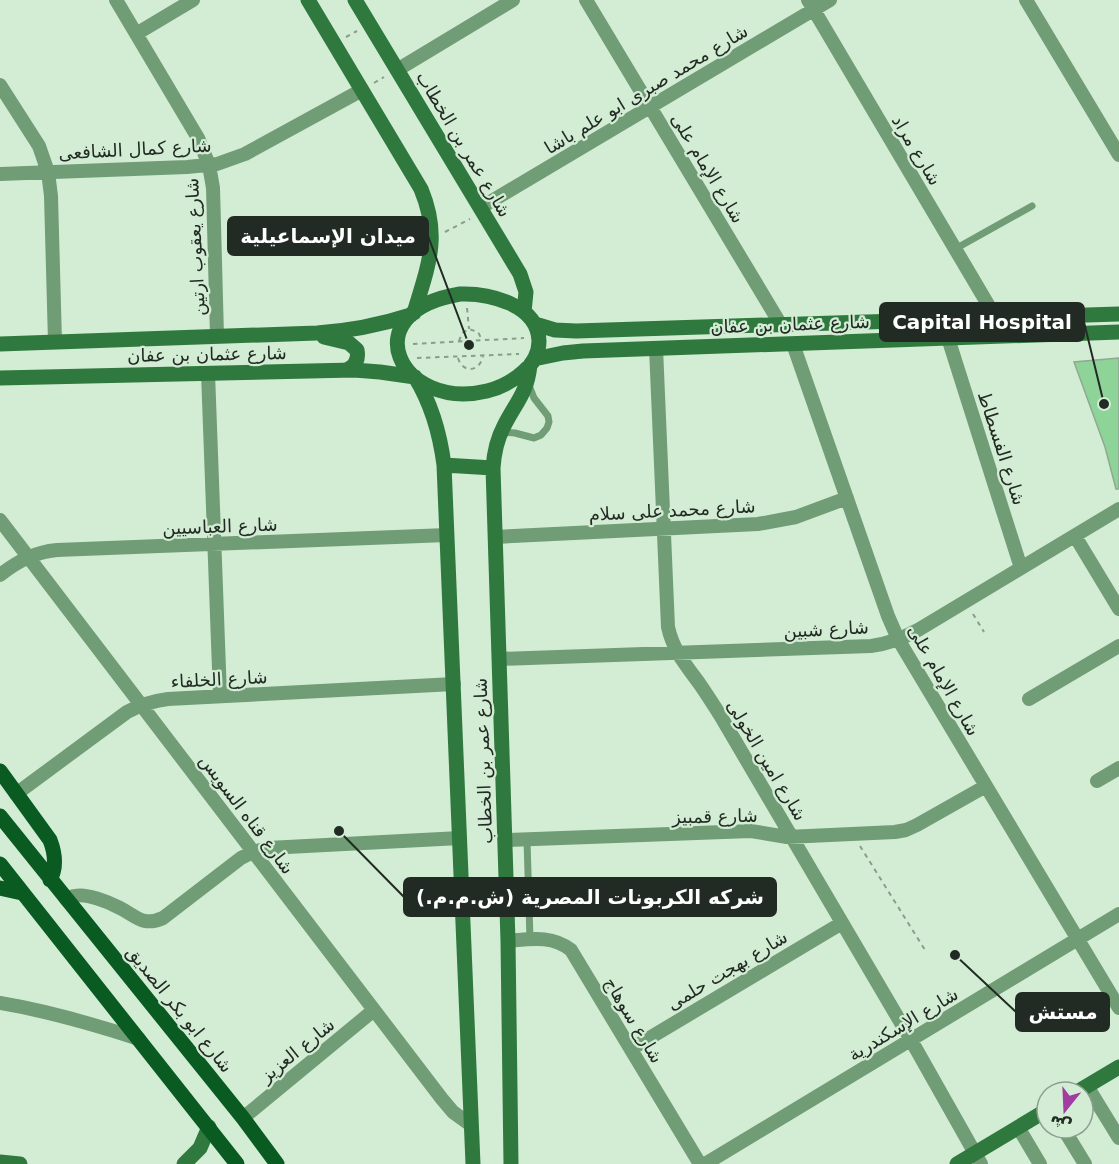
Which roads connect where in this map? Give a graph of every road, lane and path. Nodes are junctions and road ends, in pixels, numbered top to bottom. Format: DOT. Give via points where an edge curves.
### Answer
graph roads {
  1 [pos="116,0"];
  2 [pos="193,0"];
  3 [pos="308,0"];
  4 [pos="355,0"];
  5 [pos="513,0"];
  6 [pos="586,0"];
  7 [pos="830,0"];
  8 [pos="1026,0"];
  9 [pos="811,5"];
  10 [pos="370,24"];
  11 [pos="136,34"];
  12 [pos="335,44"];
  13 [pos="397,70"];
  14 [pos="0,85"];
  15 [pos="362,90"];
  16 [pos="650,108"];
  17 [pos="1115,141"];
  18 [pos="1119,155"];
  19 [pos="209,165"];
  20 [pos="48,172"];
  21 [pos="0,174"];
  22 [pos="1032,206"];
  23 [pos="481,210"];
  24 [pos="432,239"];
  25 [pos="956,249"];
  26 [pos="466,294"];
  27 [pos="524,312"];
  28 [pos="412,314"];
  29 [pos="1119,314"];
  30 [pos="996,318"];
  31 [pos="781,325"];
  32 [pos="469,329"];
  33 [pos="537,331"];
  34 [pos="1119,332"];
  35 [pos="307,333"];
  36 [pos="217,336"];
  37 [pos="948,338"];
  38 [pos="482,340"];
  39 [pos="459,341"];
  40 [pos="54,342"];
  41 [pos="0,344"];
  42 [pos="792,344"];
  43 [pos="656,348"];
  44 [pos="399,352"];
  45 [pos="483,356"];
  46 [pos="458,357"];
  47 [pos="532,365"];
  48 [pos="346,370"];
  49 [pos="208,373"];
  50 [pos="415,377"];
  51 [pos="0,378"];
  52 [pos="501,432"];
  53 [pos="444,465"];
  54 [pos="493,468"];
  55 [pos="847,498"];
  56 [pos="1119,509"];
  57 [pos="0,520"];
  58 [pos="664,529"];
  59 [pos="447,535"];
  60 [pos="1075,536"];
  61 [pos="495,537"];
  62 [pos="214,544"];
  63 [pos="28,557"];
  64 [pos="1021,568"];
  65 [pos="0,575"];
  66 [pos="966,601"];
  67 [pos="1119,609"];
  68 [pos="984,632"];
  69 [pos="898,639"];
  70 [pos="1119,646"];
  71 [pos="677,653"];
  72 [pos="499,659"];
  73 [pos="454,684"];
  74 [pos="219,696"];
  75 [pos="1029,699"];
  76 [pos="141,705"];
  77 [pos="1119,768"];
  78 [pos="0,771"];
  79 [pos="1097,781"];
  80 [pos="986,786"];
  81 [pos="16,794"];
  82 [pos="0,816"];
  83 [pos="852,834"];
  84 [pos="791,836"];
  85 [pos="460,838"];
  86 [pos="505,840"];
  87 [pos="527,840"];
  88 [pos="253,852"];
  89 [pos="0,864"];
  90 [pos="50,880"];
  91 [pos="0,888"];
  92 [pos="22,893"];
  93 [pos="66,899"];
  94 [pos="1119,915"];
  95 [pos="842,923"];
  96 [pos="530,939"];
  97 [pos="1078,939"];
  98 [pos="508,941"];
  99 [pos="925,950"];
  100 [pos="0,1003"];
  101 [pos="1119,1008"];
  102 [pos="374,1010"];
  103 [pos="139,1040"];
  104 [pos="911,1040"];
  105 [pos="631,1049"];
  106 [pos="1119,1067"];
  107 [pos="1095,1081"];
  108 [pos="1095,1106"];
  109 [pos="1035,1117"];
  110 [pos="243,1118"];
  111 [pos="471,1125"];
  112 [pos="209,1127"];
  113 [pos="1018,1127"];
  114 [pos="1119,1138"];
  115 [pos="1071,1140"];
  116 [pos="978,1159"];
  117 [pos="0,1162"];
  118 [pos="20,1164"];
  119 [pos="184,1164"];
  120 [pos="237,1164"];
  121 [pos="277,1164"];
  122 [pos="473,1164"];
  123 [pos="511,1164"];
  124 [pos="703,1164"];
  125 [pos="957,1164"];
  126 [pos="1040,1164"];
  127 [pos="1085,1164"];
  1 -- 11 [label="street, شارع يعقوب ارتين"];
  2 -- 11 [label="street"];
  3 -- 12 [label="street"];
  4 -- 10 [label="street, شارع عمر بن الخطاب"];
  5 -- 13 [label="street"];
  6 -- 16 [label="street, شارع الإمام على"];
  7 -- 9 [label="street, شارع محمد صبرى ابو علم باشا"];
  8 -- 17 [label="street"];
  9 -- 16 [label="street, شارع محمد صبرى ابو علم باشا"];
  9 -- 25 [label="street, شارع مراد"];
  10 -- 12 [label="path"];
  10 -- 13 [label="street, شارع عمر بن الخطاب"];
  11 -- 19 [label="street, شارع يعقوب ارتين" via="198,138"];
  12 -- 15 [label="street"];
  13 -- 15 [label="path"];
  13 -- 23 [label="street, شارع عمر بن الخطاب"];
  14 -- 20 [label="street" via="39,146"];
  15 -- 19 [label="street, شارع كمال الشافعى" via="245,154"];
  15 -- 24 [label="street" via="421,189 430,214"];
  16 -- 23 [label="street, شارع محمد صبرى ابو علم باشا"];
  16 -- 31 [label="street, شارع الإمام على"];
  17 -- 18 [label="street"];
  19 -- 20 [label="street, شارع كمال الشافعى"];
  19 -- 36 [label="street, شارع يعقوب ارتين"];
  20 -- 21 [label="street, شارع كمال الشافعى"];
  20 -- 40 [label="street"];
  22 -- 25 [label="lane"];
  23 -- 24 [label="path"];
  23 -- 27 [label="street, شارع عمر بن الخطاب" via="522,278 526,292"];
  24 -- 28 [label="street"];
  25 -- 30 [label="street, شارع مراد"];
  26 -- 27 [label="street, شارع عثمان بن عفان" via="494,297"];
  26 -- 28 [label="street, شارع عثمان بن عفان" via="436,300"];
  26 -- 32 [label="path"];
  27 -- 33 [label="street"];
  28 -- 35 [label="street, شارع عثمان بن عفان" via="355,329"];
  28 -- 44 [label="street" via="398,336"];
  29 -- 30 [label="street, شارع عثمان بن عفان"];
  30 -- 31 [label="street, شارع عثمان بن عفان"];
  31 -- 33 [label="street, شارع عثمان بن عفان"];
  32 -- 38 [label="path" via="478,332"];
  32 -- 39 [label="path"];
  33 -- 38 [label="path"];
  33 -- 47 [label="street, شارع عمر بن الخطاب"];
  34 -- 37 [label="street, شارع عثمان بن عفان"];
  35 -- 36 [label="street, شارع عثمان بن عفان"];
  35 -- 48 [label="street" via="346,342 355,348 357,360"];
  36 -- 40 [label="street, شارع عثمان بن عفان"];
  37 -- 42 [label="street, شارع عثمان بن عفان"];
  37 -- 64 [label="street, شارع الفسطاط"];
  38 -- 39 [label="path"];
  39 -- 44 [label="path"];
  40 -- 41 [label="street, شارع عثمان بن عفان"];
  42 -- 43 [label="street, شارع عثمان بن عفان"];
  42 -- 55 [label="street, شارع الإمام على"];
  43 -- 47 [label="street, شارع عثمان بن عفان" via="576,351 555,354"];
  43 -- 58 [label="street, شارع امين الخولى"];
  44 -- 46 [label="path"];
  44 -- 50 [label="street" via="404,366"];
  45 -- 46 [label="path"];
  45 -- 46 [label="path" via="478,367 472,369 459,363"];
  45 -- 47 [label="path"];
  47 -- 50 [label="street" via="502,386 477,393 441,390"];
  47 -- 52 [label="street, شارع عمر بن الخطاب" via="520,400"];
  47 -- 52 [label="lane" via="534,398 548,416 547,428 534,438"];
  48 -- 49 [label="street, شارع عثمان بن عفان"];
  48 -- 50 [label="street, شارع عثمان بن عفان"];
  49 -- 51 [label="street, شارع عثمان بن عفان"];
  49 -- 62 [label="street"];
  50 -- 53 [label="street, شارع عمر بن الخطاب" via="434,420"];
  52 -- 54 [label="street, شارع عمر بن الخطاب"];
  53 -- 54 [label="street"];
  53 -- 59 [label="street, شارع عمر بن الخطاب"];
  54 -- 61 [label="street, شارع عمر بن الخطاب"];
  55 -- 58 [label="street, شارع محمد على سلام" via="768,523"];
  55 -- 69 [label="street, شارع الإمام على"];
  56 -- 60 [label="street, شارع شبين"];
  57 -- 63 [label="street, شارع قناه السويس"];
  58 -- 61 [label="street, شارع محمد على سلام"];
  58 -- 71 [label="street, شارع امين الخولى" via="668,627"];
  59 -- 62 [label="street, شارع العباسيين"];
  59 -- 73 [label="street, شارع عمر بن الخطاب"];
  60 -- 64 [label="street, شارع شبين"];
  60 -- 67 [label="street"];
  61 -- 72 [label="street, شارع عمر بن الخطاب"];
  62 -- 63 [label="street, شارع العباسيين" via="57,550"];
  62 -- 74 [label="street"];
  63 -- 65 [label="street, شارع العباسيين"];
  63 -- 76 [label="street, شارع قناه السويس"];
  64 -- 66 [label="street, شارع شبين"];
  66 -- 68 [label="path"];
  66 -- 69 [label="street, شارع شبين"];
  69 -- 71 [label="street, شارع شبين" via="870,646"];
  69 -- 80 [label="street, شارع الإمام على"];
  70 -- 75 [label="street"];
  71 -- 72 [label="street, شارع شبين"];
  71 -- 84 [label="street, شارع امين الخولى" via="720,715"];
  72 -- 86 [label="street, شارع عمر بن الخطاب"];
  73 -- 74 [label="street, شارع الخلفاء"];
  73 -- 85 [label="street, شارع عمر بن الخطاب"];
  74 -- 76 [label="street, شارع الخلفاء"];
  76 -- 81 [label="street, شارع الخلفاء"];
  76 -- 88 [label="street, شارع قناه السويس"];
  77 -- 79 [label="street"];
  78 -- 81 [label="main road"];
  80 -- 83 [label="street, شارع قمبيز" via="912,828"];
  80 -- 97 [label="street, شارع الإمام على"];
  81 -- 90 [label="main road" via="50,840 55,857"];
  82 -- 90 [label="main road, شارع ابو بكر الصديق"];
  83 -- 84 [label="street, شارع قمبيز"];
  83 -- 99 [label="path"];
  84 -- 87 [label="street, شارع قمبيز" via="751,831"];
  84 -- 95 [label="street, شارع امين الخولى"];
  85 -- 88 [label="street"];
  85 -- 111 [label="street, شارع عمر بن الخطاب"];
  86 -- 87 [label="street, شارع قمبيز"];
  86 -- 98 [label="street, شارع عمر بن الخطاب"];
  87 -- 96 [label="lane"];
  88 -- 93 [label="street" via="158,920 139,920 114,905 89,897 76,895"];
  88 -- 102 [label="street, شارع قناه السويس"];
  89 -- 92 [label="main road"];
  90 -- 93 [label="main road, شارع ابو بكر الصديق"];
  91 -- 92 [label="main road"];
  92 -- 103 [label="main road"];
  93 -- 110 [label="main road, شارع ابو بكر الصديق"];
  94 -- 97 [label="street, شارع الإسكندرية"];
  95 -- 104 [label="street, شارع امين الخولى"];
  95 -- 105 [label="street, شارع بهجت حلمى"];
  96 -- 98 [label="street, شارع سوهاج"];
  96 -- 105 [label="street, شارع سوهاج" via="554,940 571,950"];
  97 -- 101 [label="street, شارع الإمام على"];
  97 -- 104 [label="street, شارع الإسكندرية"];
  98 -- 123 [label="street, شارع عمر بن الخطاب"];
  100 -- 103 [label="street" via="94,1024"];
  102 -- 110 [label="street, شارع العزيز"];
  102 -- 111 [label="street, شارع قناه السويس" via="449,1108"];
  103 -- 112 [label="main road"];
  104 -- 116 [label="street, شارع امين الخولى"];
  104 -- 124 [label="street, شارع الإسكندرية"];
  105 -- 124 [label="street, شارع سوهاج"];
  106 -- 107 [label="street"];
  108 -- 114 [label="street"];
  109 -- 113 [label="street"];
  110 -- 121 [label="main road, شارع ابو بكر الصديق"];
  111 -- 122 [label="street, شارع عمر بن الخطاب"];
  112 -- 119 [label="street" via="200,1148"];
  112 -- 120 [label="main road"];
  113 -- 116 [label="street"];
  113 -- 126 [label="street"];
  115 -- 127 [label="street"];
  116 -- 125 [label="street"];
  117 -- 118 [label="street"];
}
